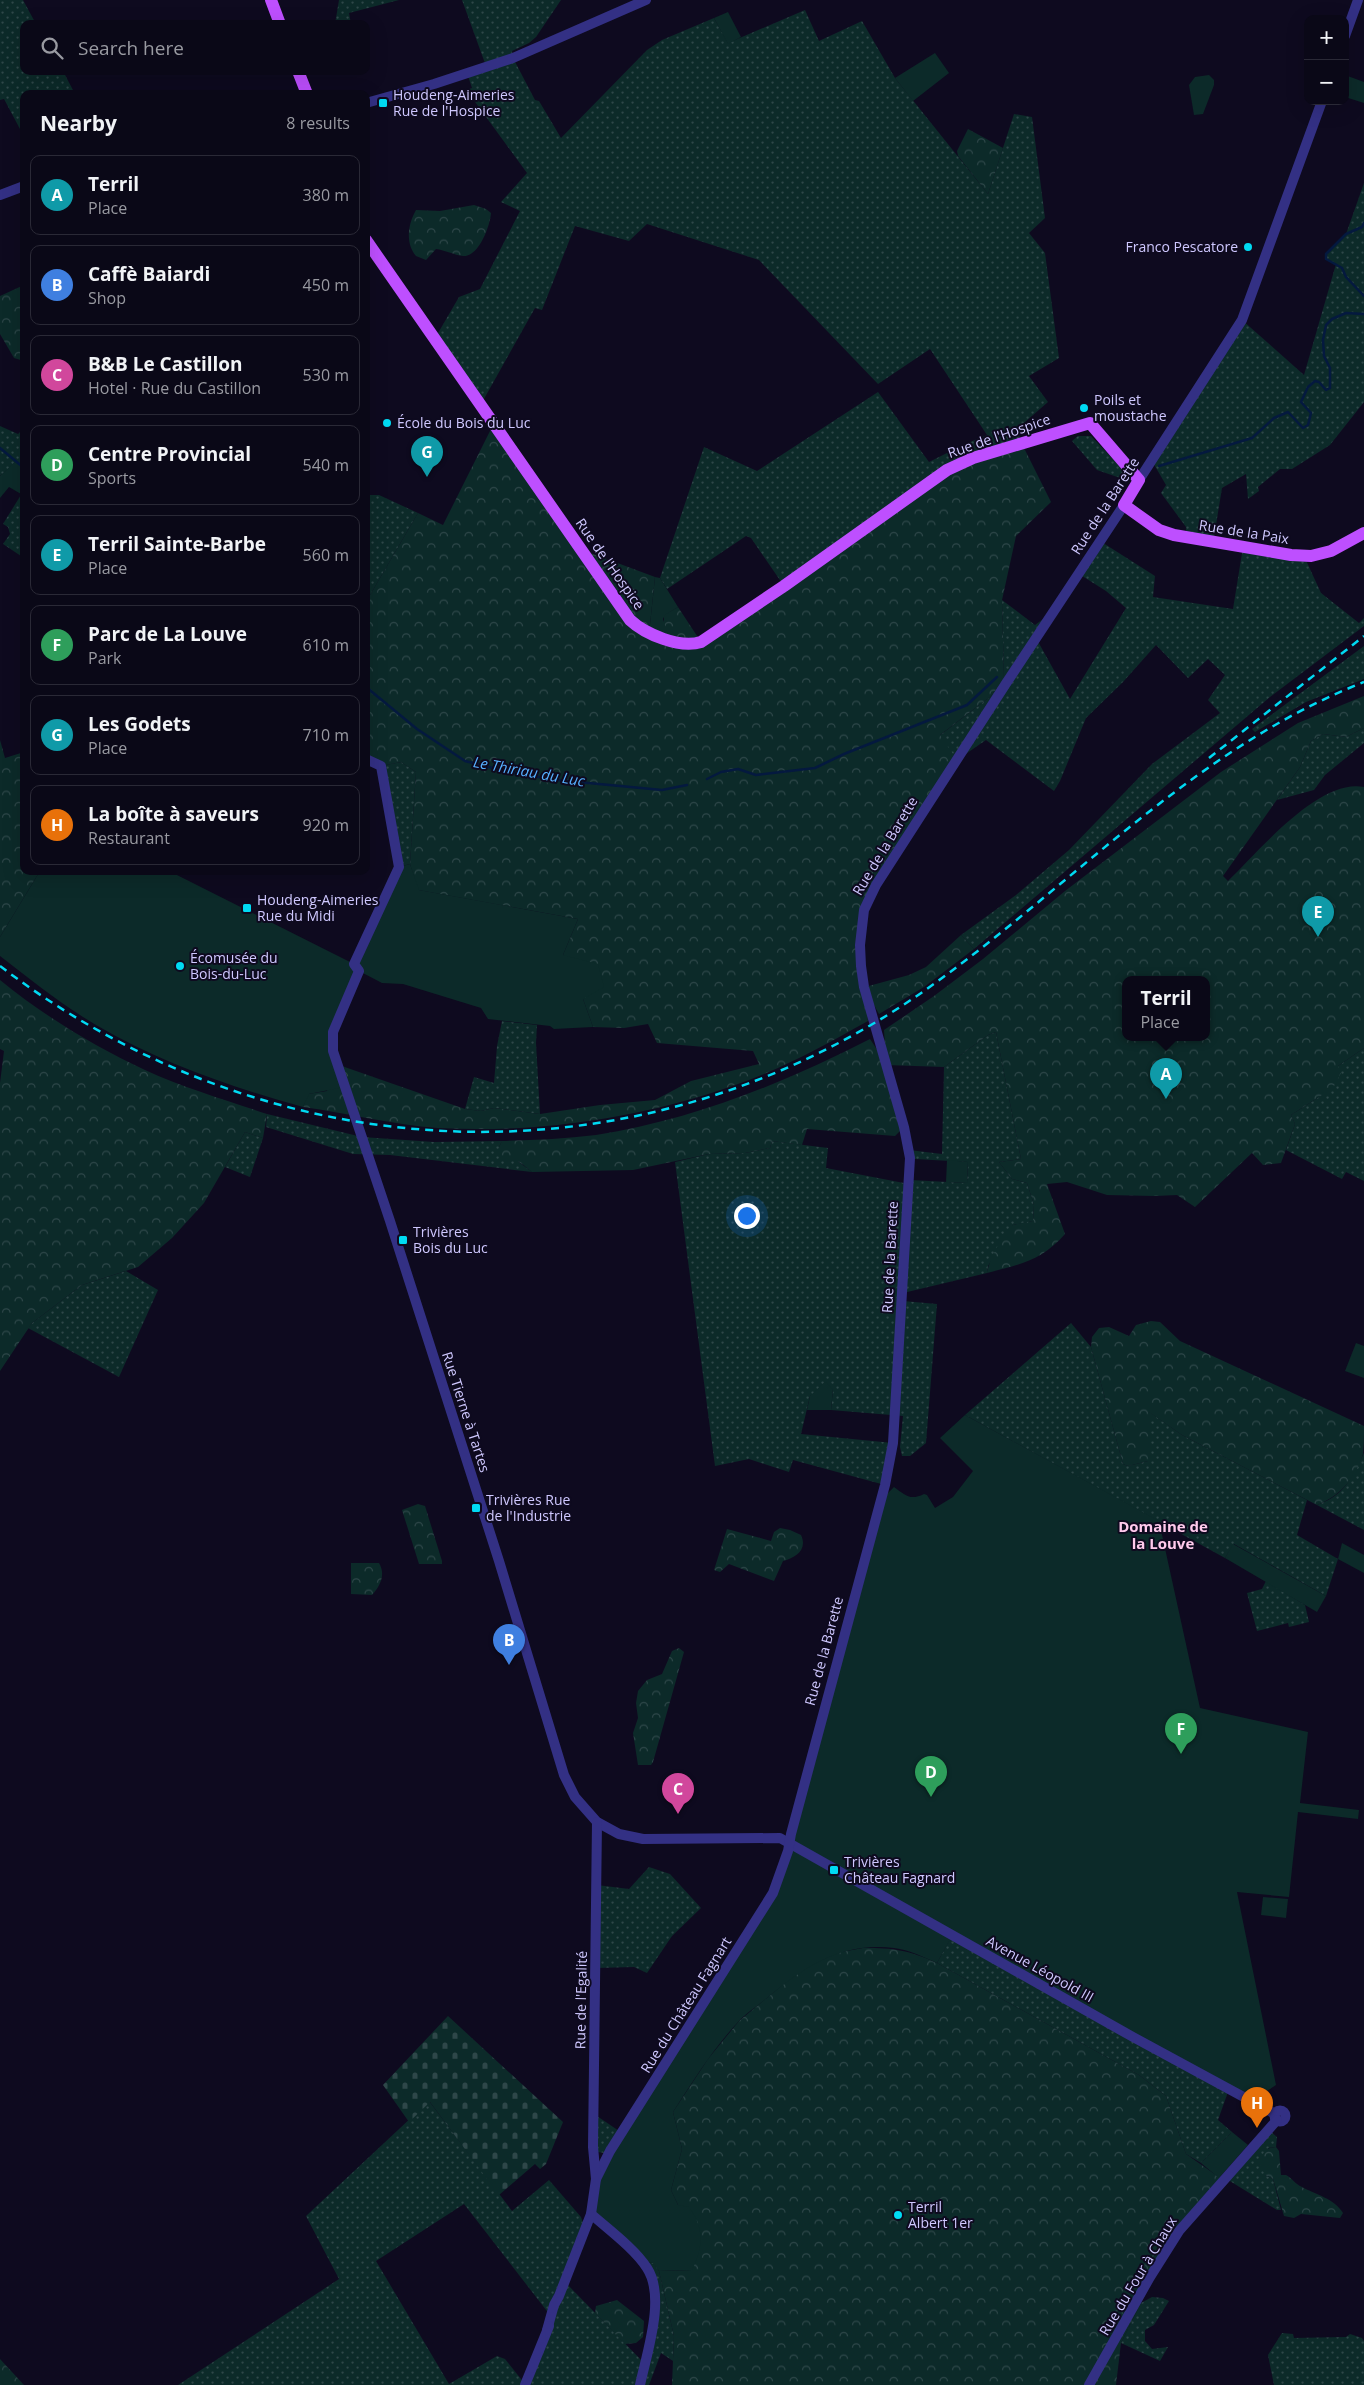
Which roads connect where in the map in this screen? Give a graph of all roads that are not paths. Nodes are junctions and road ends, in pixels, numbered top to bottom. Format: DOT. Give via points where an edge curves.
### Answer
graph roads {
  1 [pos="271,0"];
  2 [pos="646,0"];
  3 [pos="1358,0"];
  4 [pos="278,20"];
  5 [pos="1349,25"];
  6 [pos="300,75"];
  7 [pos="305,90"];
  8 [pos="370,102"];
  9 [pos="1321,105"];
  10 [pos="20,188"];
  11 [pos="0,195"];
  12 [pos="370,246"];
  13 [pos="1139,480"];
  14 [pos="1124,505"];
  15 [pos="1364,534"];
  16 [pos="370,761"];
  17 [pos="597,1822"];
  18 [pos="791,1843"];
  19 [pos="1276,2117"];
  20 [pos="596,2179"];
  21 [pos="591,2214"];
  22 [pos="525,2385"];
  23 [pos="640,2385"];
  24 [pos="1089,2385"];
  1 -- 4 [label="main road"];
  2 -- 8 [label="street" via="513,58"];
  3 -- 5 [label="street"];
  6 -- 7 [label="main road"];
  9 -- 13 [label="street, Rue de la Barette" via="1242,320"];
  10 -- 11 [label="street"];
  12 -- 13 [label="main road, Rue de l'Hospice" via="630,620 656,636 690,644 701,642 947,470 973,458 1090,423"];
  13 -- 14 [label="main road, Rue de la Barette"];
  14 -- 15 [label="main road, Rue de la Paix" via="1159,530 1174,535 1290,555 1321,554"];
  14 -- 18 [label="street, Rue de la Barette" via="894,857 864,910 860,945 862,979 910,1158 893,1443 885,1485"];
  16 -- 17 [label="street, Rue Tierne à Tartes" via="381,766 400,867 354,964 359,971 331,1041 499,1561 561,1766 575,1797"];
  17 -- 18 [label="street" via="619,1834 643,1839 774,1838"];
  17 -- 20 [label="street, Rue de l'Egalité" via="593,2147"];
  18 -- 19 [label="street, Avenue Léopold III"];
  18 -- 20 [label="street, Rue du Château Fagnart" via="773,1893 610,2151"];
  19 -- 24 [label="street, Rue du Four à Chaux" via="1179,2230"];
  20 -- 21 [label="street"];
  21 -- 22 [label="street"];
  21 -- 23 [label="street" via="642,2261 655,2285 656,2305"];
}
